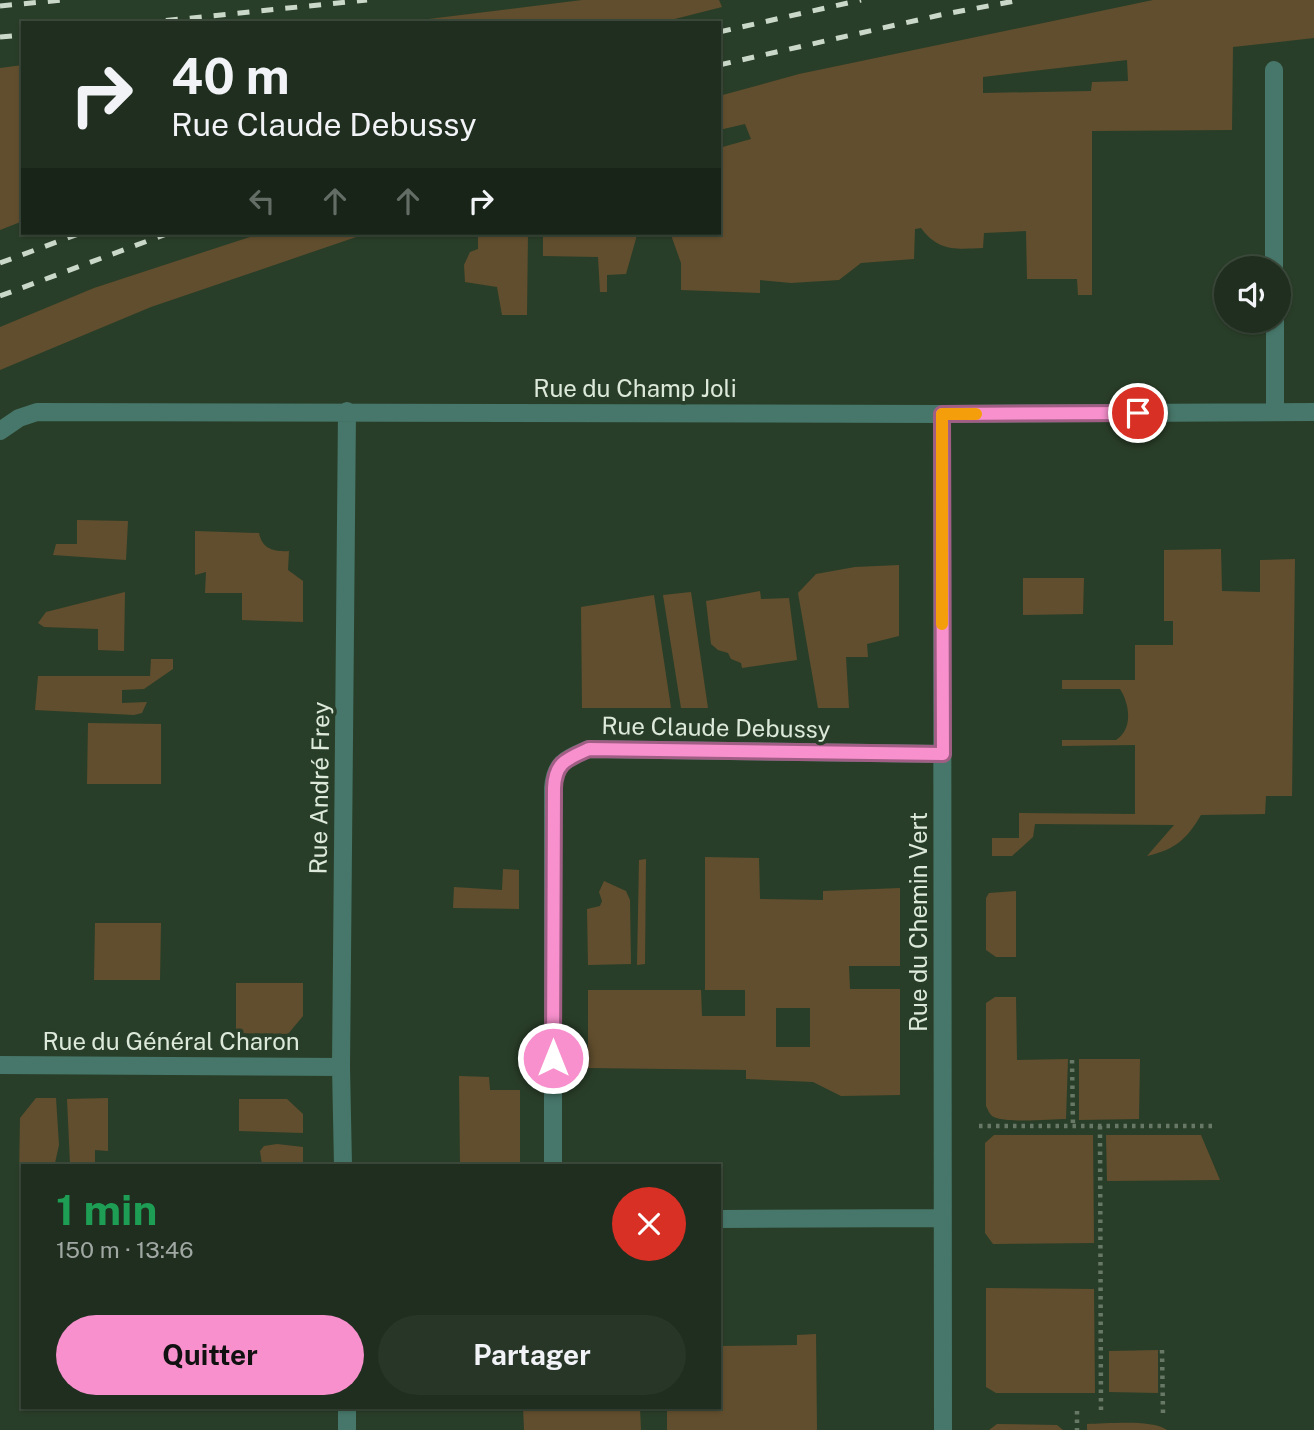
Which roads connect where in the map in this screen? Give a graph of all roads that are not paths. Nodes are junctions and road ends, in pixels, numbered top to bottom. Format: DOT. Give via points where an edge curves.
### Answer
graph roads {
  1 [pos="1274,70"];
  2 [pos="1275,256"];
  3 [pos="1275,333"];
  4 [pos="347,411"];
  5 [pos="1275,412"];
  6 [pos="1314,412"];
  7 [pos="942,414"];
  8 [pos="0,431"];
  9 [pos="943,754"];
  10 [pos="0,1065"];
  11 [pos="341,1066"];
  12 [pos="343,1164"];
  13 [pos="553,1164"];
  14 [pos="942,1218"];
  15 [pos="721,1219"];
  16 [pos="346,1409"];
  17 [pos="347,1430"];
  18 [pos="943,1430"];
  1 -- 2 [label="street"];
  3 -- 5 [label="street"];
  4 -- 7 [label="street, Rue du Champ Joli"];
  4 -- 8 [label="street, Rue du Champ Joli" via="37,412"];
  4 -- 11 [label="street, Rue André Frey"];
  5 -- 6 [label="street, Rue du Champ Joli"];
  5 -- 7 [label="street, Rue du Champ Joli"];
  7 -- 9 [label="street, Rue du Chemin Vert"];
  9 -- 13 [label="street, Rue Claude Debussy" via="589,749 558,767 554,775"];
  9 -- 14 [label="street, Rue du Chemin Vert"];
  10 -- 11 [label="street, Rue du Général Charon"];
  11 -- 12 [label="street, Rue André Frey"];
  14 -- 15 [label="street"];
  14 -- 18 [label="street, Rue du Chemin Vert"];
  16 -- 17 [label="street"];
}
